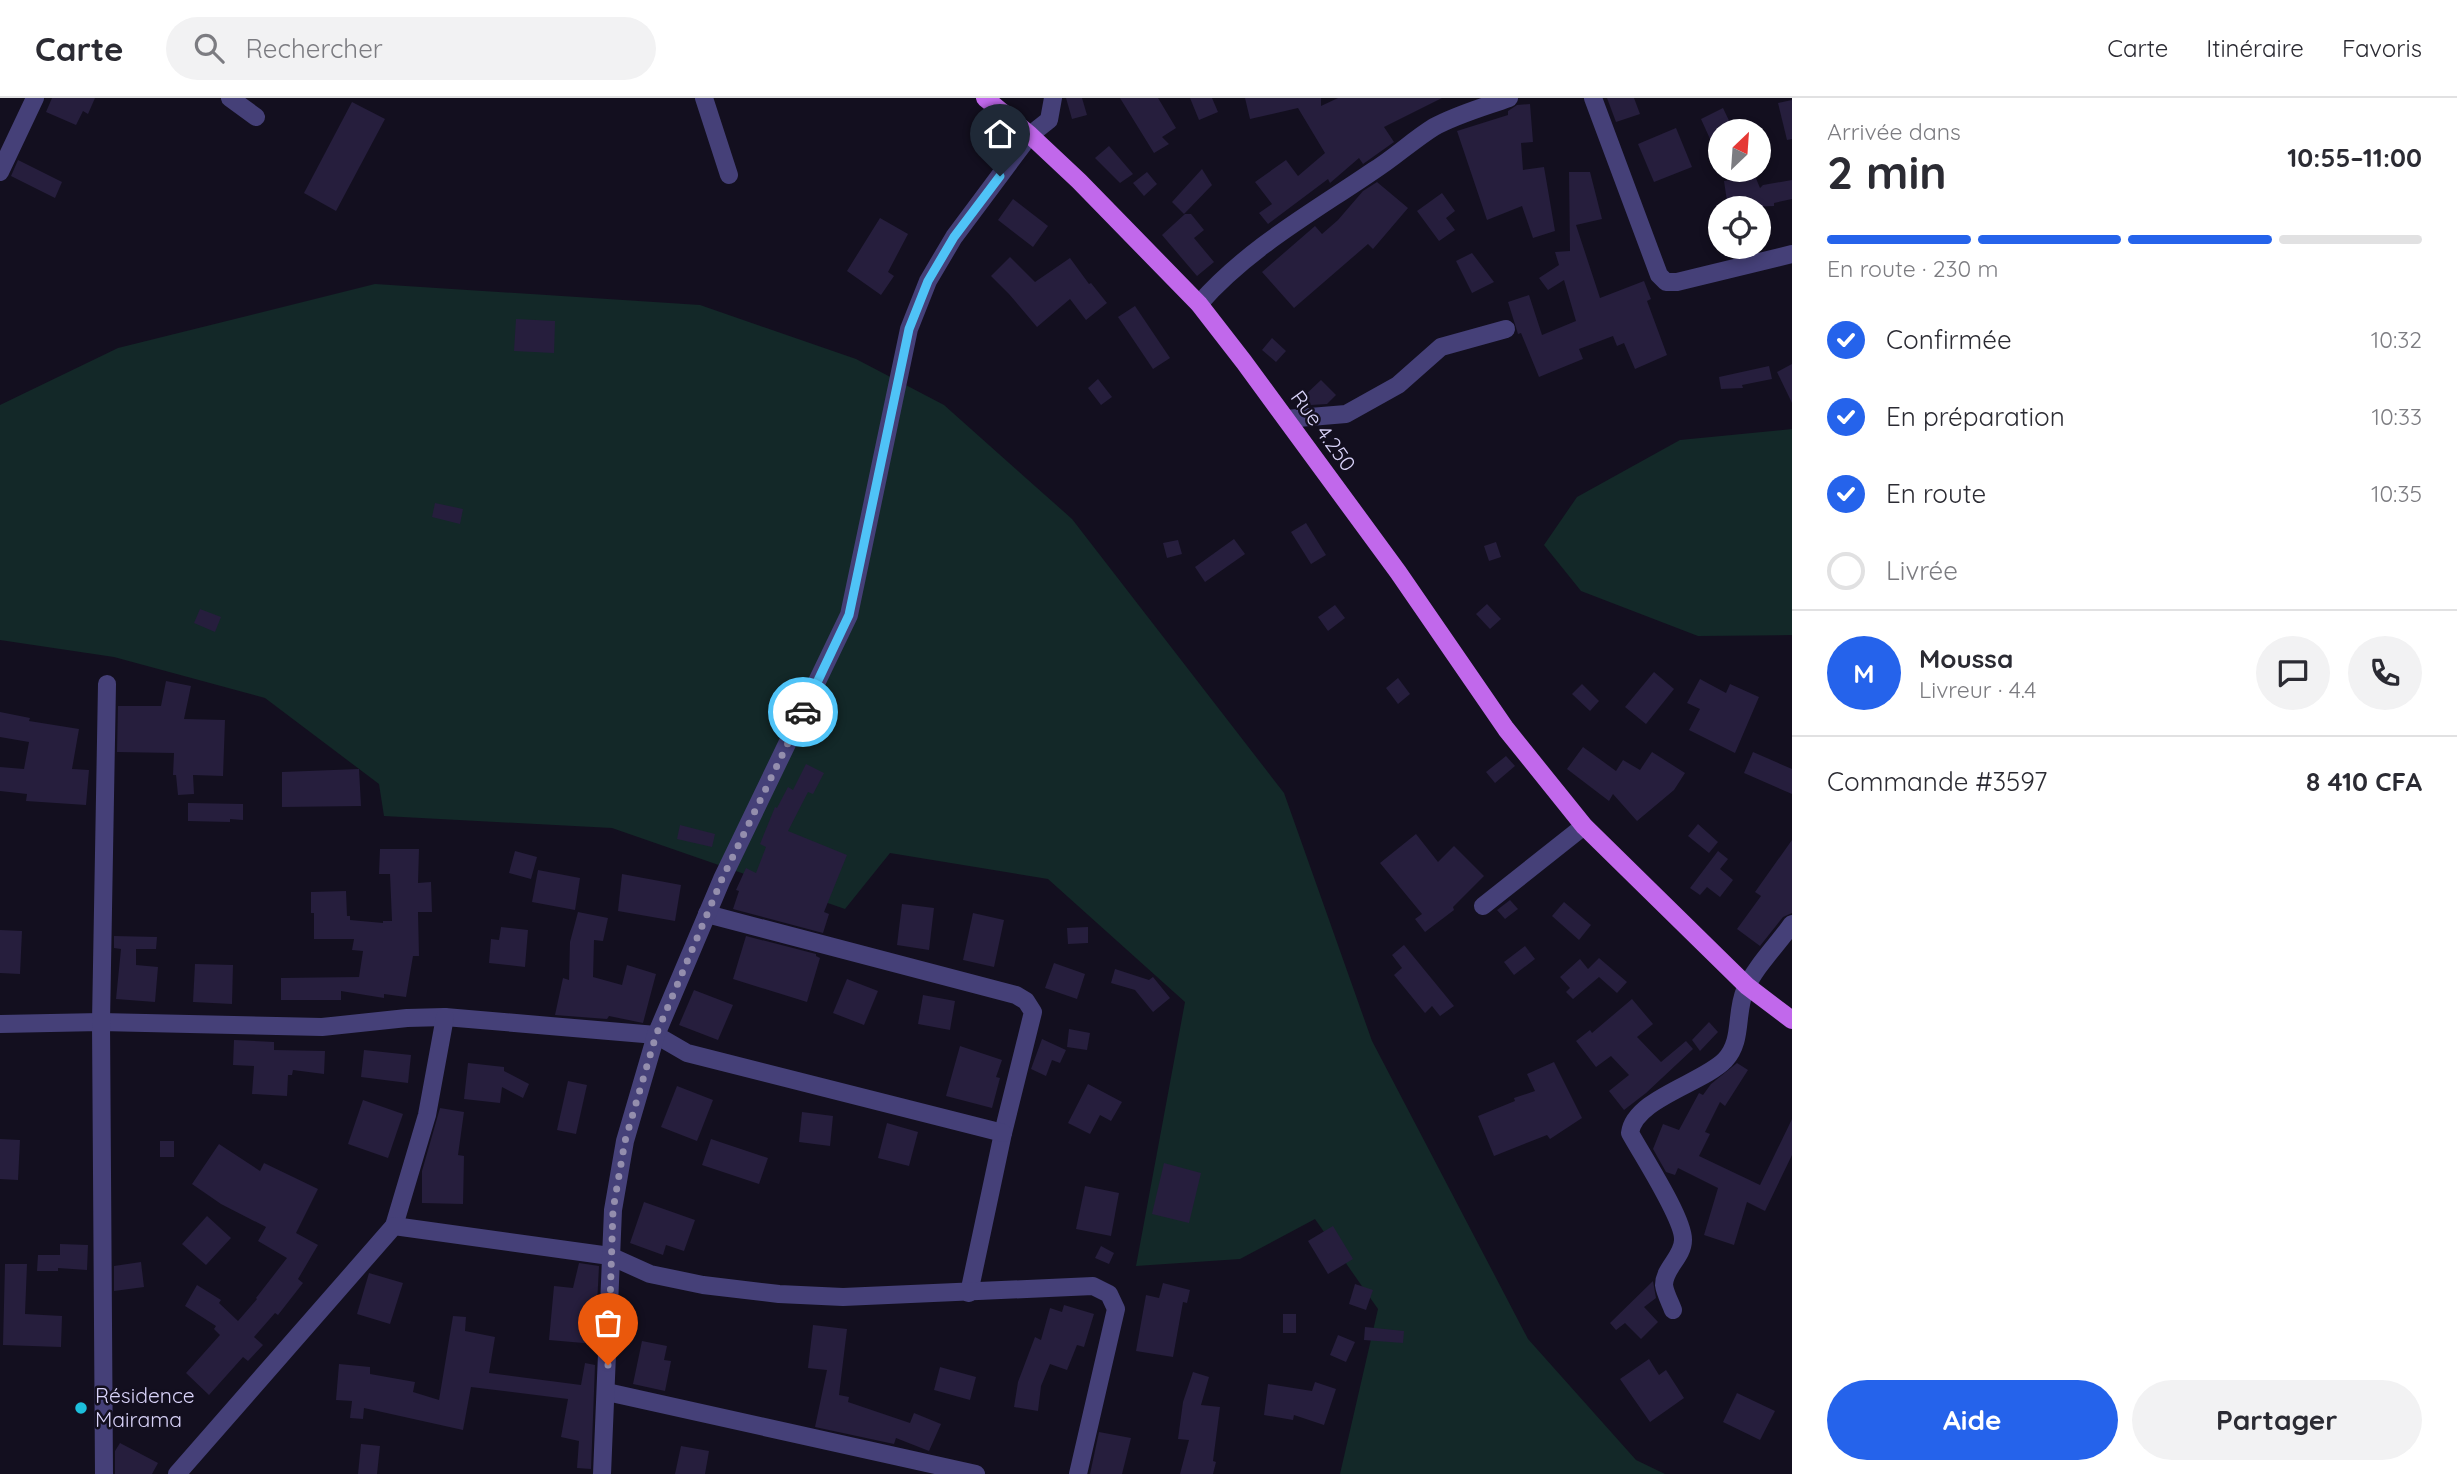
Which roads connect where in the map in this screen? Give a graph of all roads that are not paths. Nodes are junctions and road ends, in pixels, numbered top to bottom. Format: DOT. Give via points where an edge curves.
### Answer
graph roads {
  1 [pos="35,98"];
  2 [pos="230,98"];
  3 [pos="704,98"];
  4 [pos="985,98"];
  5 [pos="1053,98"];
  6 [pos="1509,98"];
  7 [pos="1593,98"];
  8 [pos="256,117"];
  9 [pos="1030,135"];
  10 [pos="0,172"];
  11 [pos="729,175"];
  12 [pos="1792,254"];
  13 [pos="1199,304"];
  14 [pos="1506,329"];
  15 [pos="1286,419"];
  16 [pos="107,684"];
  17 [pos="1584,826"];
  18 [pos="1483,906"];
  19 [pos="707,914"];
  20 [pos="1792,924"];
  21 [pos="1747,986"];
  22 [pos="444,1017"];
  23 [pos="1792,1020"];
  24 [pos="101,1022"];
  25 [pos="0,1024"];
  26 [pos="656,1035"];
  27 [pos="1003,1133"];
  28 [pos="394,1226"];
  29 [pos="610,1256"];
  30 [pos="969,1293"];
  31 [pos="1674,1310"];
  32 [pos="607,1392"];
  33 [pos="104,1474"];
  34 [pos="177,1474"];
  35 [pos="602,1474"];
  36 [pos="976,1474"];
  37 [pos="1079,1474"];
  1 -- 10 [label="street"];
  2 -- 8 [label="street"];
  3 -- 11 [label="street"];
  4 -- 9 [label="main road, Rue 4.250"];
  5 -- 9 [label="street" via="1049,120"];
  6 -- 13 [label="street" via="1433,128 1263,245 1222,278"];
  7 -- 12 [label="street" via="1659,275 1666,282"];
  9 -- 13 [label="main road, Rue 4.250"];
  9 -- 19 [label="street" via="954,237 928,281 909,329 849,615"];
  13 -- 15 [label="main road, Rue 4.250"];
  14 -- 15 [label="street" via="1441,347 1398,385 1346,414"];
  15 -- 17 [label="main road, Rue 4.250" via="1506,729"];
  16 -- 24 [label="street"];
  17 -- 18 [label="street"];
  17 -- 21 [label="main road, Rue 4.250"];
  19 -- 26 [label="street"];
  19 -- 27 [label="street" via="908,965 1026,1001 1033,1012"];
  20 -- 21 [label="street"];
  21 -- 23 [label="main road, Rue 4.250"];
  21 -- 31 [label="street" via="1739,1006 1738,1037 1723,1063 1636,1116 1631,1125 1630,1133 1678,1221 1683,1239 1665,1278"];
  22 -- 24 [label="street" via="321,1027"];
  22 -- 26 [label="street"];
  22 -- 28 [label="street" via="428,1115"];
  24 -- 25 [label="street"];
  24 -- 33 [label="street"];
  26 -- 27 [label="street" via="687,1053"];
  26 -- 29 [label="street" via="625,1141"];
  27 -- 30 [label="street"];
  28 -- 29 [label="street"];
  28 -- 34 [label="street"];
  29 -- 30 [label="street" via="650,1274 779,1294"];
  29 -- 32 [label="street"];
  30 -- 37 [label="street" via="1093,1286 1109,1294 1116,1310"];
  32 -- 35 [label="street"];
  32 -- 36 [label="street"];
}
